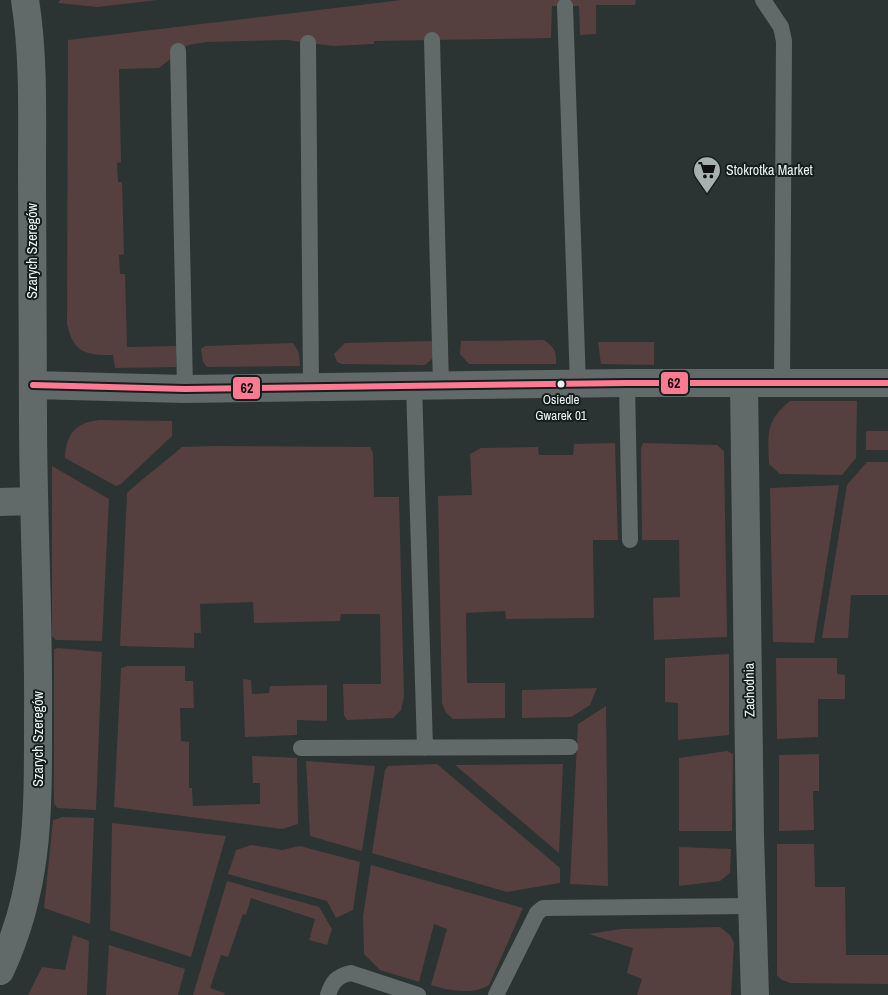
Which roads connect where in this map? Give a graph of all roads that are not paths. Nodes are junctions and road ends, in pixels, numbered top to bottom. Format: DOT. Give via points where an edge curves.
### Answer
graph roads {
  1 [pos="25,0"];
  2 [pos="763,0"];
  3 [pos="565,6"];
  4 [pos="432,40"];
  5 [pos="308,43"];
  6 [pos="178,51"];
  7 [pos="888,382"];
  8 [pos="627,383"];
  9 [pos="578,384"];
  10 [pos="744,384"];
  11 [pos="782,384"];
  12 [pos="33,385"];
  13 [pos="414,385"];
  14 [pos="441,385"];
  15 [pos="311,387"];
  16 [pos="185,389"];
  17 [pos="33,501"];
  18 [pos="0,502"];
  19 [pos="630,540"];
  20 [pos="570,747"];
  21 [pos="301,748"];
  22 [pos="425,748"];
  23 [pos="752,906"];
  24 [pos="0,971"];
  25 [pos="328,995"];
  26 [pos="418,995"];
  27 [pos="496,995"];
  28 [pos="755,995"];
  1 -- 12 [label="street, Szarych Szeregów" via="31,99"];
  2 -- 11 [label="lane" via="781,27 784,41"];
  3 -- 9 [label="lane"];
  4 -- 14 [label="lane"];
  5 -- 15 [label="lane"];
  6 -- 16 [label="lane"];
  7 -- 11 [label="street"];
  8 -- 9 [label="street"];
  8 -- 10 [label="street"];
  8 -- 19 [label="lane"];
  9 -- 14 [label="street"];
  10 -- 11 [label="street"];
  10 -- 23 [label="street, Zachodnia"];
  12 -- 16 [label="street"];
  12 -- 17 [label="street, Szarych Szeregów"];
  13 -- 14 [label="street"];
  13 -- 15 [label="street"];
  13 -- 22 [label="lane"];
  15 -- 16 [label="street"];
  17 -- 18 [label="street"];
  17 -- 24 [label="street, Szarych Szeregów" via="38,645 38,811 33,864 24,909 14,942"];
  20 -- 22 [label="lane"];
  21 -- 22 [label="lane"];
  23 -- 27 [label="lane" via="543,908 537,913"];
  23 -- 28 [label="street, Zachodnia"];
  25 -- 26 [label="lane" via="332,982 351,973"];
}
